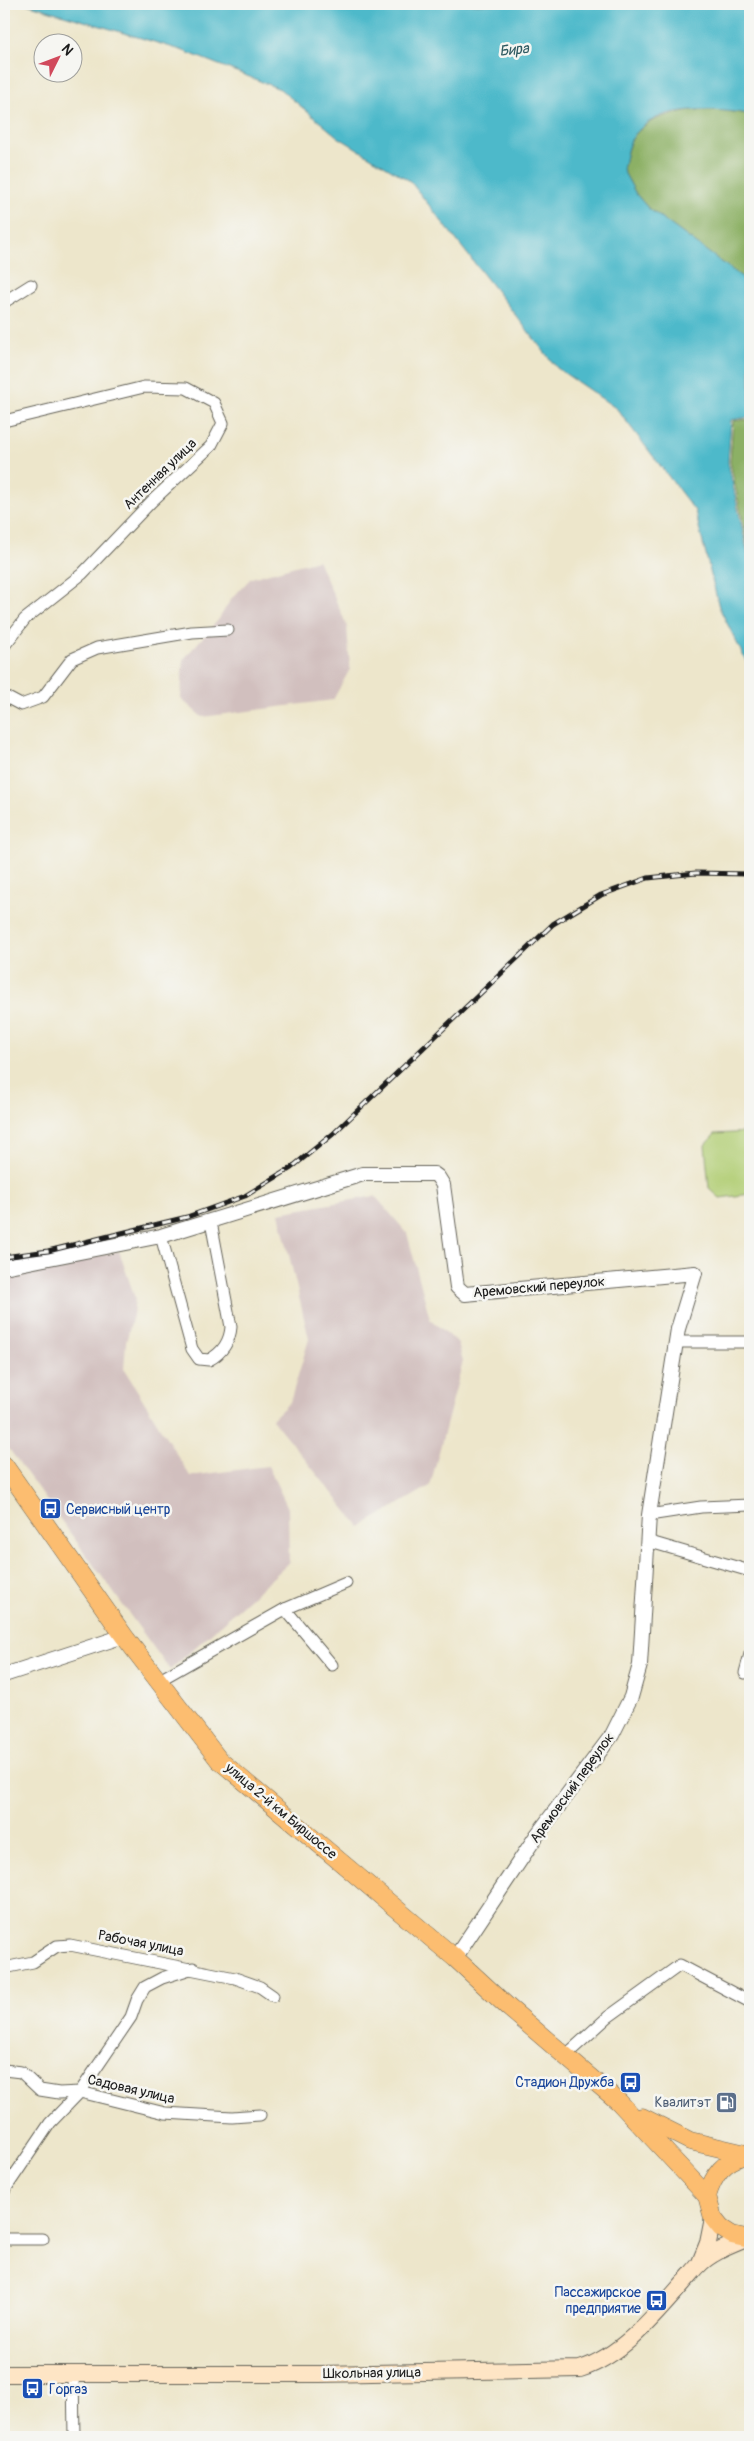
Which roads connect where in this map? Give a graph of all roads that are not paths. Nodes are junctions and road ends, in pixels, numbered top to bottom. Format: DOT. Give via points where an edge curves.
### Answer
graph roads {
  1 [pos="31,285"];
  2 [pos="4,302"];
  3 [pos="4,421"];
  4 [pos="228,630"];
  5 [pos="4,646"];
  6 [pos="4,696"];
  7 [pos="211,1222"];
  8 [pos="161,1236"];
  9 [pos="4,1267"];
  10 [pos="676,1342"];
  11 [pos="750,1342"];
  12 [pos="4,1465"];
  13 [pos="750,1505"];
  14 [pos="649,1515"];
  15 [pos="648,1541"];
  16 [pos="750,1571"];
  17 [pos="346,1583"];
  18 [pos="285,1609"];
  19 [pos="124,1636"];
  20 [pos="750,1654"];
  21 [pos="332,1665"];
  22 [pos="745,1673"];
  23 [pos="4,1675"];
  24 [pos="158,1681"];
  25 [pos="455,1958"];
  26 [pos="4,1968"];
  27 [pos="193,1968"];
  28 [pos="273,1996"];
  29 [pos="750,2002"];
  30 [pos="566,2055"];
  31 [pos="4,2070"];
  32 [pos="80,2092"];
  33 [pos="619,2102"];
  34 [pos="260,2115"];
  35 [pos="747,2155"];
  36 [pos="4,2191"];
  37 [pos="707,2196"];
  38 [pos="713,2218"];
  39 [pos="4,2239"];
  40 [pos="43,2239"];
  41 [pos="748,2239"];
  42 [pos="699,2265"];
  43 [pos="73,2373"];
  44 [pos="4,2374"];
  45 [pos="74,2437"];
  1 -- 2 [label="street"];
  3 -- 5 [label="street, Антенная улица" via="144,387 186,388 214,403 223,423 211,446 151,502 82,574 25,619"];
  4 -- 6 [label="street" via="192,632 97,648 72,659 43,697 21,705"];
  7 -- 8 [label="street, Аремовский переулок"];
  7 -- 8 [label="street" via="231,1327 223,1349 209,1360 198,1359 192,1350"];
  7 -- 10 [label="street, Аремовский переулок" via="363,1174 434,1174 442,1185 457,1286 465,1294 695,1273"];
  8 -- 9 [label="street, Аремовский переулок"];
  10 -- 11 [label="street"];
  10 -- 14 [label="street, Аремовский переулок"];
  12 -- 19 [label="main road, улица 2-й км Биршоссе"];
  13 -- 14 [label="street" via="701,1507"];
  14 -- 15 [label="street, Аремовский переулок"];
  15 -- 16 [label="street"];
  15 -- 25 [label="street, Аремовский переулок" via="640,1665 631,1697 612,1735 537,1835"];
  17 -- 18 [label="street"];
  18 -- 21 [label="street"];
  18 -- 24 [label="street"];
  19 -- 23 [label="street"];
  19 -- 24 [label="main road, улица 2-й км Биршоссе"];
  20 -- 22 [label="street"];
  24 -- 25 [label="main road, улица 2-й км Биршоссе" via="219,1760"];
  25 -- 30 [label="main road, улица 2-й км Биршоссе"];
  26 -- 27 [label="street, Рабочая улица" via="33,1962 57,1946 70,1945"];
  27 -- 28 [label="street, Рабочая улица" via="235,1978 260,1987"];
  27 -- 32 [label="street" via="145,1987 131,2017"];
  29 -- 30 [label="street" via="680,1965 608,2017"];
  30 -- 33 [label="main road, улица 2-й км Биршоссе"];
  31 -- 32 [label="street, Садовая улица" via="21,2072 40,2090"];
  32 -- 34 [label="street, Садовая улица" via="165,2113 232,2117"];
  32 -- 36 [label="street" via="50,2123"];
  33 -- 35 [label="main road" via="652,2124 690,2141"];
  33 -- 37 [label="main road"];
  35 -- 37 [label="main road" via="723,2165"];
  37 -- 38 [label="main road"];
  38 -- 41 [label="main road" via="732,2235"];
  38 -- 42 [label="main road"];
  39 -- 40 [label="street"];
  41 -- 42 [label="main road" via="712,2255"];
  42 -- 43 [label="main road, Школьная улица" via="617,2349 595,2364 580,2369 320,2374"];
  43 -- 44 [label="main road, Школьная улица"];
  43 -- 45 [label="street"];
}
